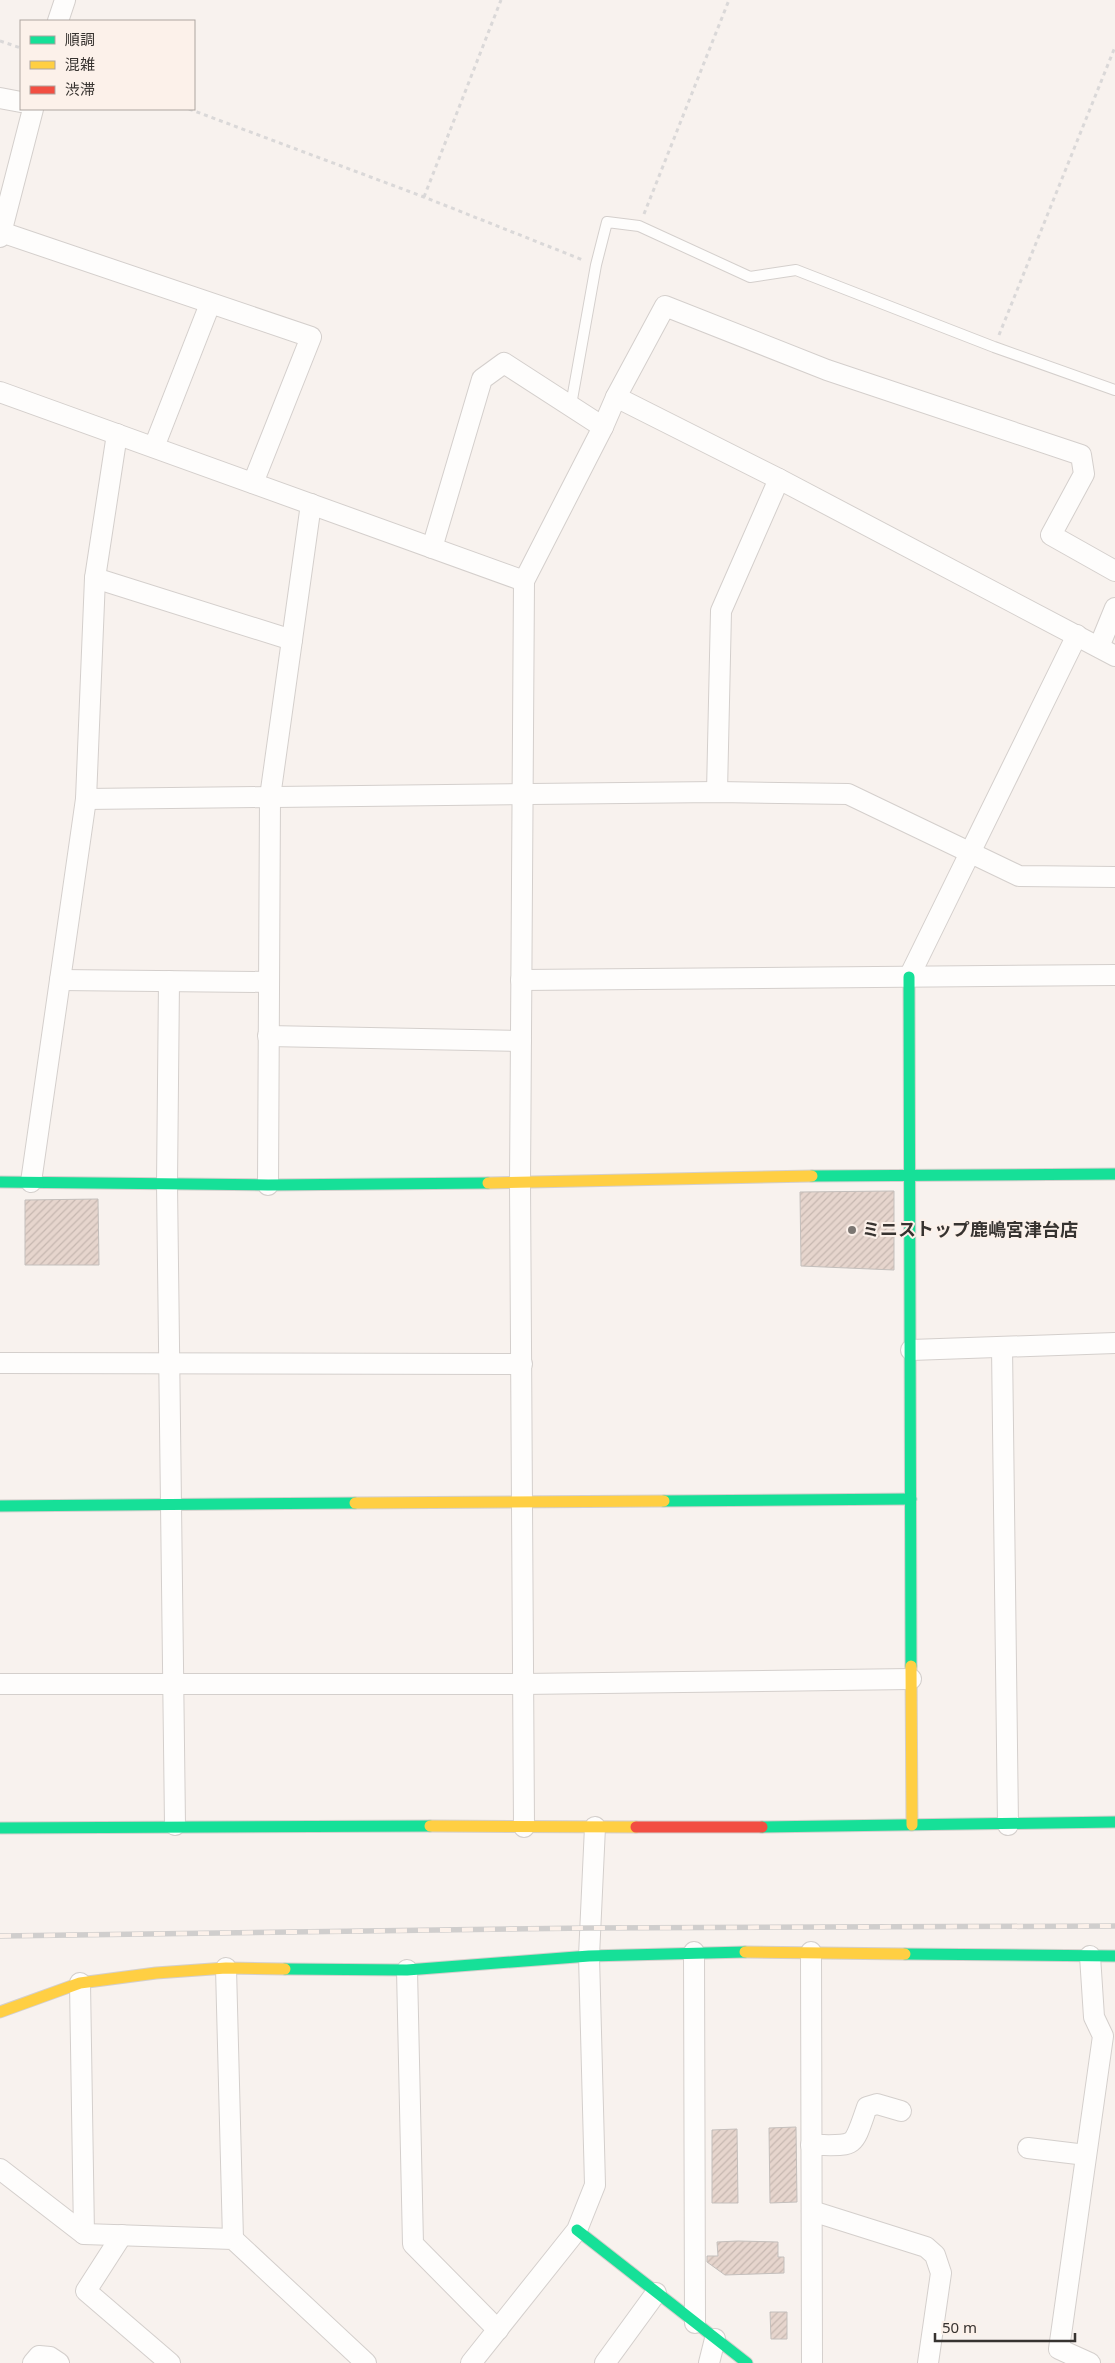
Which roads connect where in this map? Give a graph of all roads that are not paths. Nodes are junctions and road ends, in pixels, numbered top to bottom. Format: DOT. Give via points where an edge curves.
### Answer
graph roads {
  1 [pos="65,0"];
  2 [pos="58,20"];
  3 [pos="0,98"];
  4 [pos="20,102"];
  5 [pos="33,110"];
  6 [pos="1,235"];
  7 [pos="210,304"];
  8 [pos="1115,390"];
  9 [pos="0,392"];
  10 [pos="616,397"];
  11 [pos="571,405"];
  12 [pos="603,427"];
  13 [pos="117,434"];
  14 [pos="154,447"];
  15 [pos="779,479"];
  16 [pos="253,483"];
  17 [pos="311,504"];
  18 [pos="432,548"];
  19 [pos="1115,571"];
  20 [pos="95,578"];
  21 [pos="524,581"];
  22 [pos="1115,608"];
  23 [pos="1077,634"];
  24 [pos="292,640"];
  25 [pos="1107,652"];
  26 [pos="717,792"];
  27 [pos="522,795"];
  28 [pos="270,797"];
  29 [pos="86,799"];
  30 [pos="969,853"];
  31 [pos="1115,877"];
  32 [pos="1115,975"];
  33 [pos="910,977"];
  34 [pos="60,980"];
  35 [pos="522,980"];
  36 [pos="169,981"];
  37 [pos="269,982"];
  38 [pos="268,1036"];
  39 [pos="521,1041"];
  40 [pos="1115,1174"];
  41 [pos="910,1177"];
  42 [pos="0,1182"];
  43 [pos="31,1182"];
  44 [pos="520,1182"];
  45 [pos="167,1184"];
  46 [pos="268,1186"];
  47 [pos="1115,1344"];
  48 [pos="1002,1347"];
  49 [pos="910,1350"];
  50 [pos="0,1363"];
  51 [pos="169,1364"];
  52 [pos="522,1364"];
  53 [pos="911,1499"];
  54 [pos="522,1502"];
  55 [pos="171,1505"];
  56 [pos="0,1506"];
  57 [pos="911,1679"];
  58 [pos="0,1684"];
  59 [pos="174,1684"];
  60 [pos="523,1684"];
  61 [pos="1115,1822"];
  62 [pos="175,1825"];
  63 [pos="912,1825"];
  64 [pos="1008,1825"];
  65 [pos="524,1827"];
  66 [pos="595,1827"];
  67 [pos="0,1828"];
  68 [pos="694,1952"];
  69 [pos="811,1952"];
  70 [pos="588,1956"];
  71 [pos="1090,1956"];
  72 [pos="1115,1956"];
  73 [pos="226,1968"];
  74 [pos="407,1970"];
  75 [pos="80,1983"];
  76 [pos="0,2012"];
  77 [pos="900,2111"];
  78 [pos="811,2145"];
  79 [pos="1028,2148"];
  80 [pos="1086,2155"];
  81 [pos="0,2169"];
  82 [pos="812,2211"];
  83 [pos="577,2230"];
  84 [pos="84,2234"];
  85 [pos="122,2235"];
  86 [pos="233,2239"];
  87 [pos="656,2293"];
  88 [pos="695,2324"];
  89 [pos="498,2330"];
  90 [pos="715,2339"];
  91 [pos="34,2363"];
  92 [pos="59,2363"];
  93 [pos="170,2363"];
  94 [pos="366,2363"];
  95 [pos="471,2363"];
  96 [pos="605,2363"];
  97 [pos="709,2363"];
  98 [pos="747,2363"];
  99 [pos="812,2363"];
  100 [pos="928,2363"];
  101 [pos="1090,2363"];
  1 -- 2 [label="street"];
  3 -- 4 [label="street"];
  5 -- 6 [label="street"];
  6 -- 7 [label="street"];
  7 -- 14 [label="street"];
  7 -- 16 [label="street" via="311,337"];
  8 -- 11 [label="lane" via="796,270 750,277 640,226 607,222"];
  9 -- 13 [label="street"];
  10 -- 12 [label="street"];
  10 -- 15 [label="street"];
  10 -- 19 [label="street" via="665,306 826,370 1081,456 1084,474 1051,535"];
  11 -- 12 [label="street"];
  11 -- 18 [label="street" via="504,363 482,379"];
  12 -- 21 [label="street"];
  13 -- 14 [label="street"];
  13 -- 20 [label="street"];
  14 -- 16 [label="street"];
  15 -- 23 [label="street"];
  15 -- 26 [label="street" via="721,611"];
  16 -- 17 [label="street"];
  17 -- 18 [label="street"];
  17 -- 24 [label="street"];
  18 -- 21 [label="street"];
  20 -- 24 [label="street"];
  20 -- 29 [label="street"];
  21 -- 27 [label="street"];
  22 -- 25 [label="street"];
  23 -- 25 [label="street"];
  23 -- 30 [label="street"];
  24 -- 28 [label="street"];
  26 -- 27 [label="street"];
  26 -- 30 [label="street" via="848,794"];
  27 -- 28 [label="street"];
  27 -- 35 [label="street"];
  28 -- 29 [label="street"];
  28 -- 37 [label="street"];
  29 -- 34 [label="street"];
  30 -- 31 [label="street" via="1019,876"];
  30 -- 33 [label="street"];
  32 -- 33 [label="street"];
  33 -- 35 [label="street"];
  33 -- 41 [label="street"];
  34 -- 36 [label="street"];
  34 -- 43 [label="street"];
  35 -- 39 [label="street"];
  36 -- 37 [label="street"];
  36 -- 45 [label="street"];
  37 -- 38 [label="street"];
  38 -- 39 [label="street"];
  38 -- 46 [label="street"];
  39 -- 44 [label="street"];
  40 -- 41 [label="street"];
  41 -- 44 [label="street"];
  41 -- 49 [label="street"];
  42 -- 43 [label="street"];
  43 -- 45 [label="street"];
  44 -- 46 [label="street"];
  44 -- 52 [label="street"];
  45 -- 46 [label="street"];
  45 -- 51 [label="street"];
  47 -- 48 [label="street"];
  48 -- 49 [label="street"];
  48 -- 64 [label="street"];
  49 -- 53 [label="street"];
  50 -- 51 [label="street"];
  51 -- 52 [label="street"];
  51 -- 55 [label="street"];
  52 -- 54 [label="street"];
  53 -- 54 [label="street"];
  53 -- 57 [label="street"];
  54 -- 55 [label="street"];
  54 -- 60 [label="street"];
  55 -- 56 [label="street"];
  55 -- 59 [label="street"];
  57 -- 60 [label="street"];
  57 -- 63 [label="street"];
  58 -- 59 [label="street"];
  59 -- 60 [label="street"];
  59 -- 62 [label="street"];
  60 -- 65 [label="street"];
  61 -- 64 [label="street"];
  62 -- 65 [label="street"];
  62 -- 67 [label="street"];
  63 -- 64 [label="street"];
  63 -- 66 [label="street"];
  65 -- 66 [label="street"];
  66 -- 70 [label="street"];
  68 -- 69 [label="street"];
  68 -- 70 [label="street"];
  68 -- 88 [label="street"];
  69 -- 71 [label="street"];
  69 -- 78 [label="street"];
  70 -- 74 [label="street"];
  70 -- 83 [label="street" via="595,2186"];
  71 -- 72 [label="street"];
  71 -- 80 [label="street" via="1094,2017 1103,2036"];
  73 -- 74 [label="street"];
  73 -- 75 [label="street"];
  73 -- 86 [label="street"];
  74 -- 89 [label="street" via="413,2244"];
  75 -- 76 [label="street"];
  75 -- 84 [label="street"];
  77 -- 78 [label="street" via="877,2104 867,2107 855,2140 847,2145"];
  78 -- 82 [label="street"];
  79 -- 80 [label="street"];
  80 -- 101 [label="street" via="1058,2349"];
  81 -- 84 [label="street"];
  82 -- 99 [label="street"];
  82 -- 100 [label="street" via="926,2247 935,2255 941,2273"];
  83 -- 87 [label="street"];
  83 -- 89 [label="street"];
  84 -- 85 [label="street"];
  85 -- 86 [label="street"];
  85 -- 93 [label="street" via="86,2291"];
  86 -- 94 [label="street"];
  87 -- 88 [label="street"];
  87 -- 96 [label="street"];
  88 -- 90 [label="street"];
  89 -- 95 [label="street"];
  90 -- 97 [label="street"];
  90 -- 98 [label="street"];
  91 -- 92 [label="street" via="40,2356 50,2356"];
}
